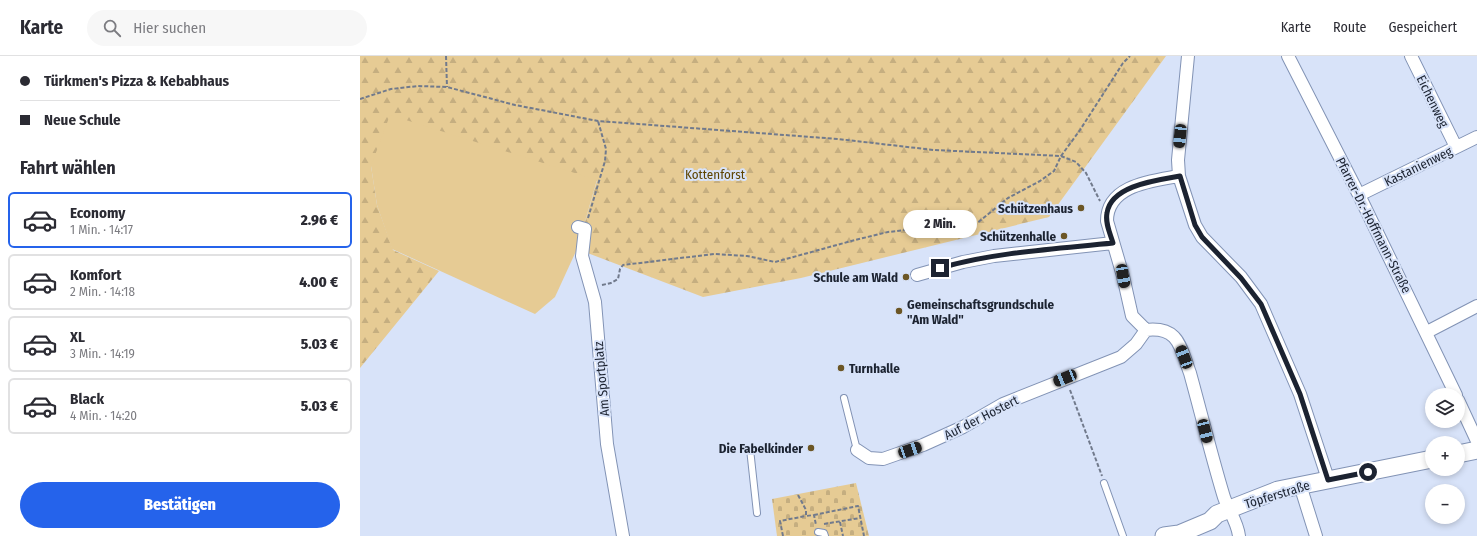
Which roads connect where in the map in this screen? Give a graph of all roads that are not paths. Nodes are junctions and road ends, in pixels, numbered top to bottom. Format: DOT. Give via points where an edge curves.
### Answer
graph roads {
  1 [pos="1188,56"];
  2 [pos="1288,56"];
  3 [pos="1411,56"];
  4 [pos="1477,137"];
  5 [pos="1456,147"];
  6 [pos="1180,176"];
  7 [pos="1359,195"];
  8 [pos="581,228"];
  9 [pos="1113,243"];
  10 [pos="916,275"];
  11 [pos="1477,306"];
  12 [pos="1146,330"];
  13 [pos="1427,332"];
  14 [pos="1453,388"];
  15 [pos="844,398"];
  16 [pos="1465,415"];
  17 [pos="1477,441"];
  18 [pos="750,449"];
  19 [pos="857,450"];
  20 [pos="1477,450"];
  21 [pos="1465,453"];
  22 [pos="1425,460"];
  23 [pos="1328,480"];
  24 [pos="1104,483"];
  25 [pos="1300,485"];
  26 [pos="757,512"];
  27 [pos="1224,512"];
  28 [pos="818,532"];
  29 [pos="1166,535"];
  30 [pos="623,536"];
  31 [pos="825,536"];
  32 [pos="1123,536"];
  33 [pos="1239,536"];
  34 [pos="1316,536"];
  1 -- 6 [label="street" via="1178,160"];
  2 -- 7 [label="street, Pfarrer-Dr.-Hoffmann-Straße"];
  3 -- 5 [label="street, Eichenweg"];
  4 -- 5 [label="street, Kastanienweg"];
  5 -- 7 [label="street, Kastanienweg"];
  6 -- 9 [label="street" via="1153,181 1117,195 1107,211"];
  6 -- 23 [label="street" via="1195,225 1202,237 1241,278 1261,304 1300,394"];
  7 -- 13 [label="street, Pfarrer-Dr.-Hoffmann-Straße"];
  8 -- 30 [label="street, Am Sportplatz" via="582,256 595,302 607,444"];
  9 -- 10 [label="street" via="978,259"];
  9 -- 12 [label="street" via="1132,316"];
  11 -- 13 [label="street"];
  12 -- 19 [label="street, Auf der Hostert" via="1136,344 1121,357 1003,404 963,428 923,445 883,459 869,458"];
  12 -- 27 [label="street" via="1156,329 1167,333 1179,346 1194,388 1224,497"];
  13 -- 14 [label="street, Pfarrer-Dr.-Hoffmann-Straße"];
  15 -- 19 [label="lane, Auf der Hostert"];
  16 -- 17 [label="street"];
  18 -- 26 [label="lane"];
  20 -- 21 [label="main road"];
  22 -- 23 [label="main road, Töpferstraße"];
  23 -- 25 [label="main road, Töpferstraße"];
  24 -- 32 [label="lane"];
  25 -- 27 [label="main road, Töpferstraße" via="1254,499"];
  25 -- 34 [label="street"];
  27 -- 29 [label="main road, Töpferstraße" via="1207,514 1172,528"];
  27 -- 33 [label="street" via="1235,518"];
  28 -- 31 [label="lane" via="824,533"];
}
